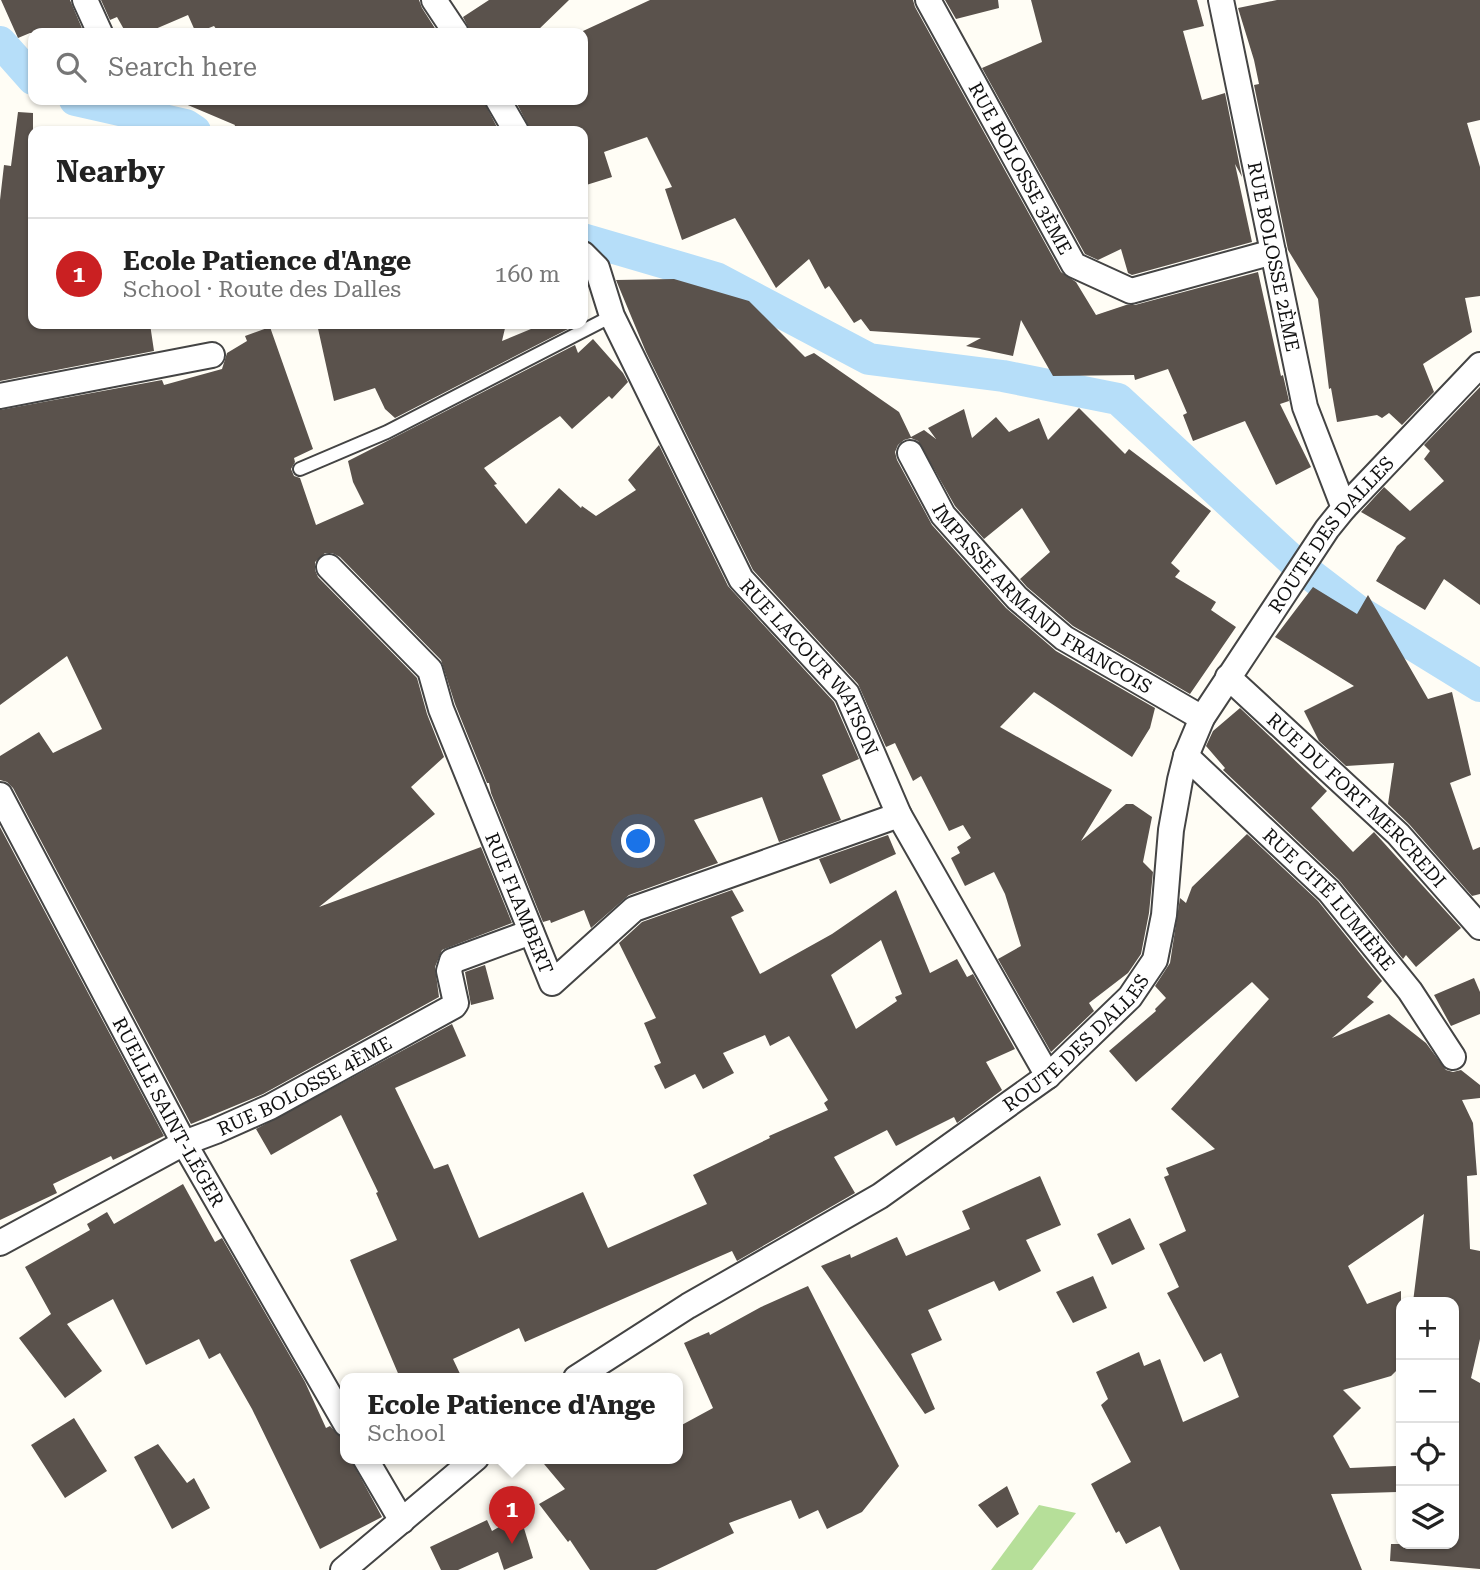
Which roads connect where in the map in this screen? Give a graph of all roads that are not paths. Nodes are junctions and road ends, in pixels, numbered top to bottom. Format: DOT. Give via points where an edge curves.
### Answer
graph roads {
  1 [pos="85,0"];
  2 [pos="434,0"];
  3 [pos="928,0"];
  4 [pos="1221,0"];
  5 [pos="98,28"];
  6 [pos="453,28"];
  7 [pos="501,105"];
  8 [pos="513,126"];
  9 [pos="1273,252"];
  10 [pos="588,259"];
  11 [pos="612,316"];
  12 [pos="588,328"];
  13 [pos="587,329"];
  14 [pos="212,355"];
  15 [pos="1480,365"];
  16 [pos="0,396"];
  17 [pos="910,453"];
  18 [pos="300,469"];
  19 [pos="1345,508"];
  20 [pos="329,567"];
  21 [pos="1228,677"];
  22 [pos="1202,719"];
  23 [pos="1186,756"];
  24 [pos="0,795"];
  25 [pos="899,815"];
  26 [pos="1480,927"];
  27 [pos="531,932"];
  28 [pos="1453,1057"];
  29 [pos="1048,1076"];
  30 [pos="184,1143"];
  31 [pos="0,1243"];
  32 [pos="584,1373"];
  33 [pos="340,1414"];
  34 [pos="369,1464"];
  35 [pos="470,1464"];
  36 [pos="402,1521"];
  37 [pos="343,1570"];
  1 -- 5 [label="street"];
  2 -- 6 [label="street"];
  3 -- 9 [label="street, RUE BOLOSSE 3ÈME" via="1074,265 1131,291"];
  4 -- 9 [label="street, RUE BOLOSSE 2ÈME"];
  7 -- 8 [label="street"];
  9 -- 19 [label="street, RUE BOLOSSE 2ÈME" via="1305,407"];
  10 -- 11 [label="street, RUE LACOUR WATSON" via="597,268"];
  11 -- 12 [label="lane"];
  11 -- 25 [label="street, RUE LACOUR WATSON" via="741,579 847,694"];
  13 -- 18 [label="lane" via="387,432"];
  14 -- 16 [label="street"];
  15 -- 19 [label="street, ROUTE DES DALLES"];
  17 -- 22 [label="street, IMPASSE ARMAND FRANCOIS" via="943,515 1017,598 1064,638"];
  19 -- 21 [label="street, ROUTE DES DALLES"];
  20 -- 27 [label="street, RUE FLAMBERT" via="430,670"];
  21 -- 22 [label="street, ROUTE DES DALLES"];
  21 -- 26 [label="street, RUE DU FORT MERCREDI" via="1398,834"];
  22 -- 23 [label="street, ROUTE DES DALLES"];
  23 -- 28 [label="street, RUE CITÉ LUMIÈRE" via="1329,891 1410,991"];
  23 -- 29 [label="street, ROUTE DES DALLES" via="1171,830 1155,960 1130,997"];
  24 -- 30 [label="street, RUELLE SAINT-LÉGER"];
  25 -- 27 [label="street, RUE FLAMBERT" via="634,909 552,983"];
  25 -- 29 [label="street, RUE LACOUR WATSON"];
  27 -- 30 [label="street, RUE BOLOSSE 4ÈME" via="452,961 454,1006 270,1107"];
  29 -- 32 [label="street, ROUTE DES DALLES" via="880,1196 688,1306"];
  30 -- 31 [label="street, RUE BOLOSSE 4ÈME"];
  30 -- 33 [label="street, RUELLE SAINT-LÉGER"];
  34 -- 36 [label="street"];
  35 -- 36 [label="street"];
  36 -- 37 [label="street"];
}
